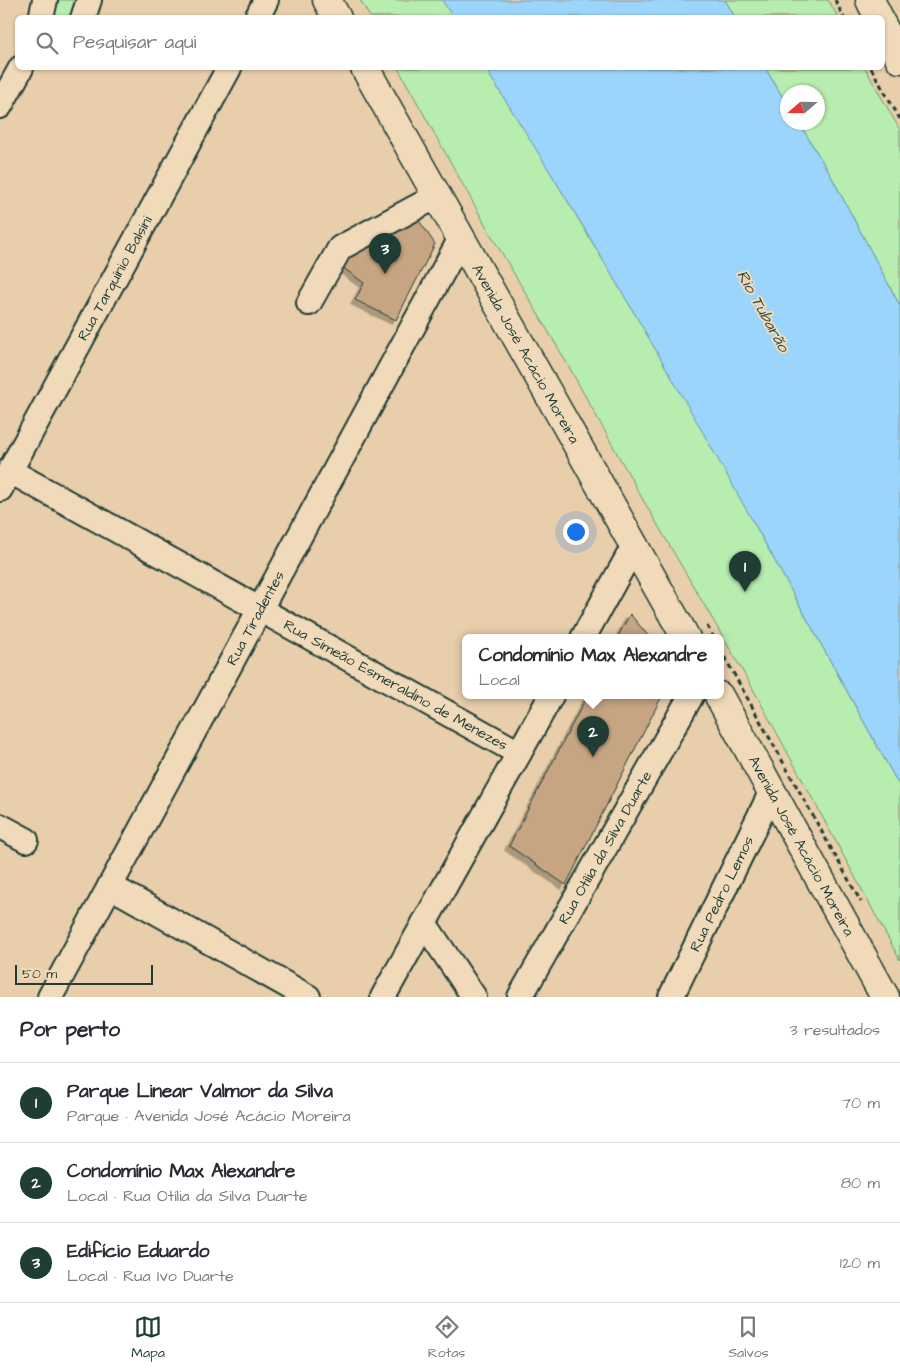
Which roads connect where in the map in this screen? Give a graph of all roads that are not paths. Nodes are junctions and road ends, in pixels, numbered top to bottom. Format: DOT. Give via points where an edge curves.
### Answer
graph roads {
  1 [pos="46,0"];
  2 [pos="89,0"];
  3 [pos="266,0"];
  4 [pos="327,0"];
  5 [pos="870,0"];
  6 [pos="42,15"];
  7 [pos="84,15"];
  8 [pos="258,15"];
  9 [pos="335,15"];
  10 [pos="878,15"];
  11 [pos="885,31"];
  12 [pos="900,59"];
  13 [pos="20,70"];
  14 [pos="229,70"];
  15 [pos="366,70"];
  16 [pos="0,106"];
  17 [pos="437,196"];
  18 [pos="461,238"];
  19 [pos="309,303"];
  20 [pos="5,480"];
  21 [pos="634,546"];
  22 [pos="260,610"];
  23 [pos="584,634"];
  24 [pos="684,634"];
  25 [pos="549,699"];
  26 [pos="689,699"];
  27 [pos="721,699"];
  28 [pos="519,753"];
  29 [pos="772,791"];
  30 [pos="0,826"];
  31 [pos="26,840"];
  32 [pos="110,886"];
  33 [pos="424,923"];
  34 [pos="50,997"];
  35 [pos="308,997"];
  36 [pos="383,997"];
  37 [pos="474,997"];
  38 [pos="520,997"];
  39 [pos="671,997"];
  40 [pos="885,997"];
  1 -- 6 [label="street"];
  2 -- 7 [label="street"];
  3 -- 8 [label="street"];
  4 -- 9 [label="main road"];
  5 -- 10 [label="main road"];
  11 -- 12 [label="main road"];
  13 -- 16 [label="street"];
  14 -- 20 [label="street, Rua Tarquínio Balsini"];
  15 -- 17 [label="main road, Avenida José Acácio Moreira"];
  17 -- 18 [label="main road, Avenida José Acácio Moreira"];
  17 -- 19 [label="street" via="340,248"];
  18 -- 21 [label="main road, Avenida José Acácio Moreira"];
  18 -- 22 [label="street, Rua Tiradentes"];
  20 -- 22 [label="street, Rua Simeão Esmeraldino de Menezes"];
  21 -- 23 [label="street"];
  21 -- 24 [label="main road, Avenida José Acácio Moreira"];
  22 -- 28 [label="street, Rua Simeão Esmeraldino de Menezes"];
  22 -- 32 [label="street, Rua Tiradentes"];
  25 -- 28 [label="street"];
  26 -- 38 [label="street, Rua Otília da Silva Duarte"];
  27 -- 29 [label="main road, Avenida José Acácio Moreira"];
  28 -- 33 [label="street"];
  29 -- 39 [label="street, Rua Pedro Lemos"];
  29 -- 40 [label="main road, Avenida José Acácio Moreira"];
  30 -- 31 [label="street"];
  32 -- 34 [label="street, Rua Tiradentes"];
  32 -- 35 [label="street"];
  33 -- 36 [label="street"];
  33 -- 37 [label="street"];
}
